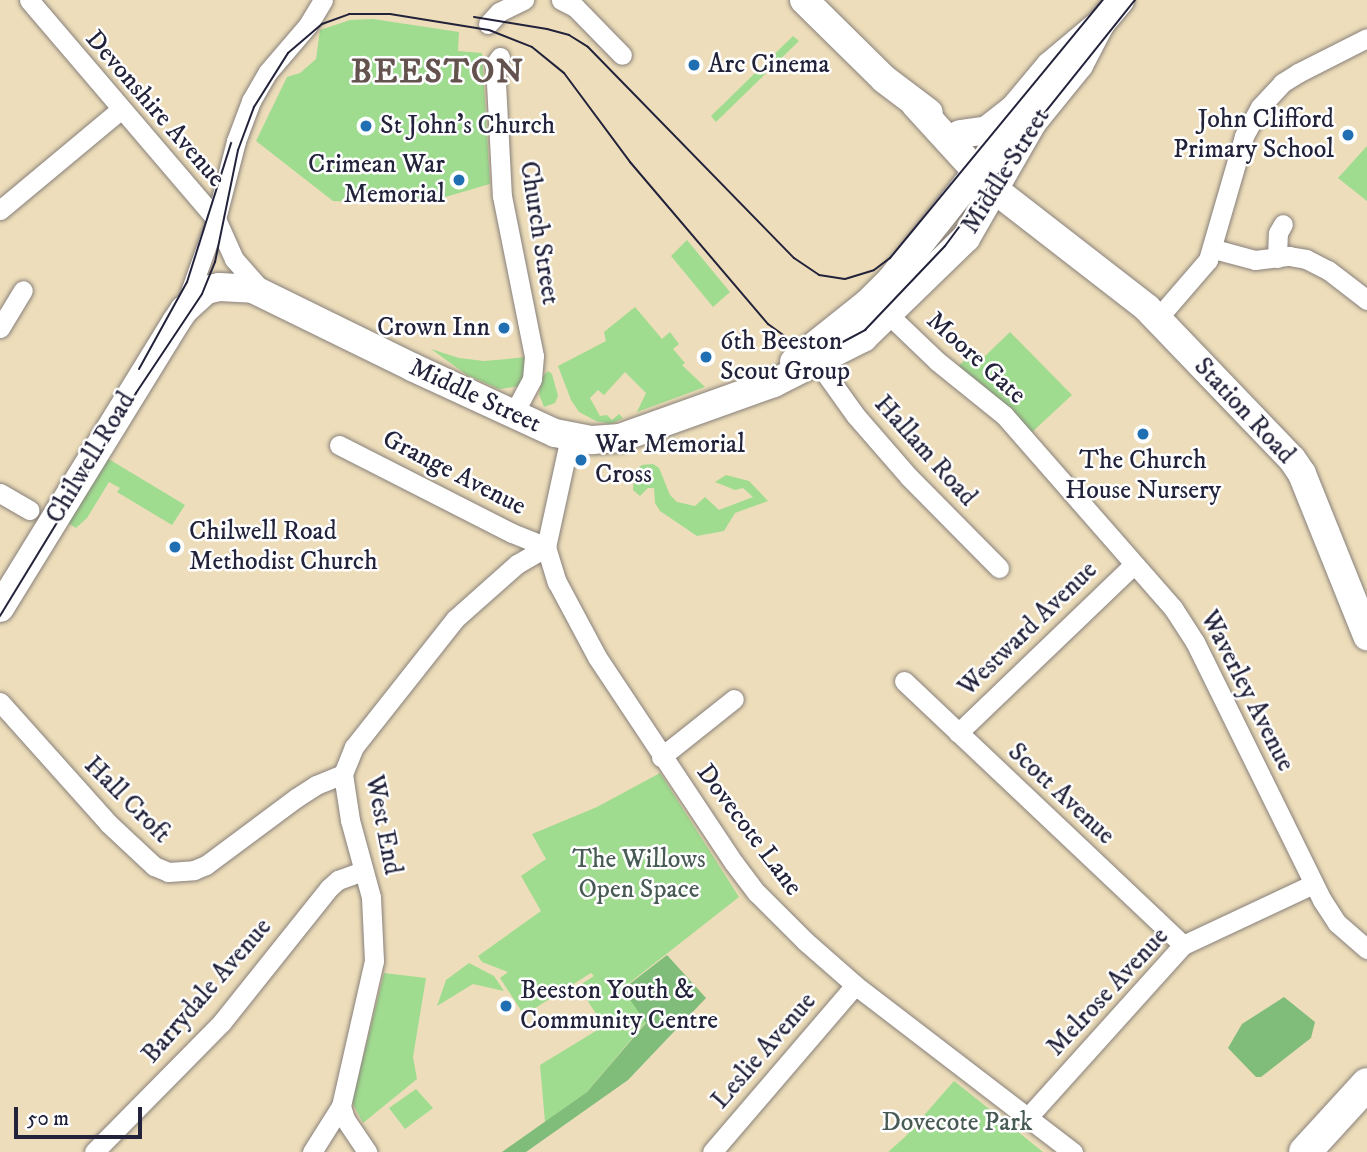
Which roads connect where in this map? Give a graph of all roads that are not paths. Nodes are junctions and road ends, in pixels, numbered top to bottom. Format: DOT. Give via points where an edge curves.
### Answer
graph roads {
  1 [pos="29,0"];
  2 [pos="323,0"];
  3 [pos="524,0"];
  4 [pos="561,0"];
  5 [pos="804,0"];
  6 [pos="1120,0"];
  7 [pos="1101,23"];
  8 [pos="488,24"];
  9 [pos="1367,38"];
  10 [pos="622,55"];
  11 [pos="500,57"];
  12 [pos="915,104"];
  13 [pos="1014,109"];
  14 [pos="120,110"];
  15 [pos="960,134"];
  16 [pos="989,174"];
  17 [pos="0,210"];
  18 [pos="216,219"];
  19 [pos="1283,224"];
  20 [pos="1214,249"];
  21 [pos="1277,258"];
  22 [pos="23,290"];
  23 [pos="206,290"];
  24 [pos="1363,290"];
  25 [pos="265,294"];
  26 [pos="184,310"];
  27 [pos="888,315"];
  28 [pos="1157,319"];
  29 [pos="0,328"];
  30 [pos="808,361"];
  31 [pos="513,414"];
  32 [pos="570,438"];
  33 [pos="1026,442"];
  34 [pos="339,445"];
  35 [pos="0,493"];
  36 [pos="29,510"];
  37 [pos="546,547"];
  38 [pos="1134,564"];
  39 [pos="999,568"];
  40 [pos="0,608"];
  41 [pos="1367,636"];
  42 [pos="904,681"];
  43 [pos="734,699"];
  44 [pos="0,702"];
  45 [pos="958,733"];
  46 [pos="661,757"];
  47 [pos="343,774"];
  48 [pos="363,871"];
  49 [pos="1314,884"];
  50 [pos="1183,945"];
  51 [pos="1367,949"];
  52 [pos="855,985"];
  53 [pos="1367,1084"];
  54 [pos="341,1106"];
  55 [pos="1028,1117"];
  56 [pos="94,1152"];
  57 [pos="312,1152"];
  58 [pos="367,1152"];
  59 [pos="712,1152"];
  60 [pos="1073,1152"];
  61 [pos="1306,1152"];
  1 -- 14 [label="street, Devonshire Avenue"];
  2 -- 18 [label="street, Chilwell Road" via="251,101"];
  3 -- 8 [label="street" via="499,12"];
  4 -- 10 [label="street" via="575,7"];
  5 -- 12 [label="main road, Station Road"];
  6 -- 7 [label="main road, Middle Street"];
  7 -- 13 [label="main road, Middle Street" via="1050,66"];
  7 -- 16 [label="main road, Middle Street" via="1079,65"];
  9 -- 20 [label="street" via="1282,83 1249,122"];
  11 -- 31 [label="street, Church Street" via="495,64 502,196 534,356 532,379"];
  12 -- 15 [label="main road, Station Road"];
  12 -- 16 [label="main road, Station Road"];
  13 -- 15 [label="main road, Middle Street" via="987,130"];
  13 -- 16 [label="main road, Middle Street"];
  14 -- 17 [label="street"];
  14 -- 18 [label="street, Devonshire Avenue"];
  15 -- 16 [label="main road, Station Road"];
  16 -- 27 [label="main road, Middle Street" via="966,238"];
  16 -- 28 [label="main road, Station Road"];
  16 -- 30 [label="main road, Middle Street"];
  18 -- 23 [label="street, Chilwell Road"];
  18 -- 25 [label="street" via="234,259"];
  18 -- 26 [label="street, Chilwell Road"];
  19 -- 21 [label="street"];
  20 -- 21 [label="street" via="1255,260"];
  20 -- 28 [label="street"];
  21 -- 24 [label="street" via="1306,259"];
  22 -- 29 [label="street"];
  23 -- 25 [label="main road, Middle Street" via="238,287"];
  23 -- 26 [label="main road, Chilwell Road"];
  25 -- 31 [label="main road, Middle Street"];
  26 -- 40 [label="main road, Chilwell Road"];
  27 -- 30 [label="main road, Middle Street" via="853,345"];
  27 -- 33 [label="street, Moore Gate" via="1004,415"];
  28 -- 41 [label="main road, Station Road" via="1302,474"];
  30 -- 32 [label="main road, Middle Street" via="751,391 620,438"];
  30 -- 39 [label="street, Hallam Road" via="909,477"];
  31 -- 32 [label="main road, Middle Street"];
  32 -- 37 [label="street"];
  33 -- 38 [label="street, Waverley Avenue"];
  34 -- 37 [label="street, Grange Avenue"];
  35 -- 36 [label="street"];
  37 -- 46 [label="street, Dovecote Lane" via="573,615"];
  37 -- 47 [label="street, West End" via="517,564 455,619 354,747"];
  38 -- 45 [label="street, Westward Avenue"];
  38 -- 49 [label="street, Waverley Avenue" via="1186,625"];
  42 -- 45 [label="street, Scott Avenue"];
  43 -- 46 [label="street"];
  44 -- 47 [label="street, Hall Croft" via="108,823 154,866 167,872 206,865 296,798"];
  45 -- 50 [label="street, Scott Avenue"];
  46 -- 52 [label="street, Dovecote Lane" via="757,893"];
  47 -- 48 [label="street, West End"];
  48 -- 54 [label="street, West End" via="374,926 374,961"];
  48 -- 56 [label="street, Barrydale Avenue" via="328,888 222,1022"];
  49 -- 50 [label="street, Melrose Avenue"];
  49 -- 51 [label="street, Waverley Avenue" via="1337,923"];
  50 -- 55 [label="street, Melrose Avenue"];
  52 -- 55 [label="street, Dovecote Lane"];
  52 -- 59 [label="street, Leslie Avenue"];
  53 -- 61 [label="main road"];
  54 -- 57 [label="street, West End"];
  54 -- 58 [label="street"];
  55 -- 60 [label="street, Dovecote Lane"];
}
